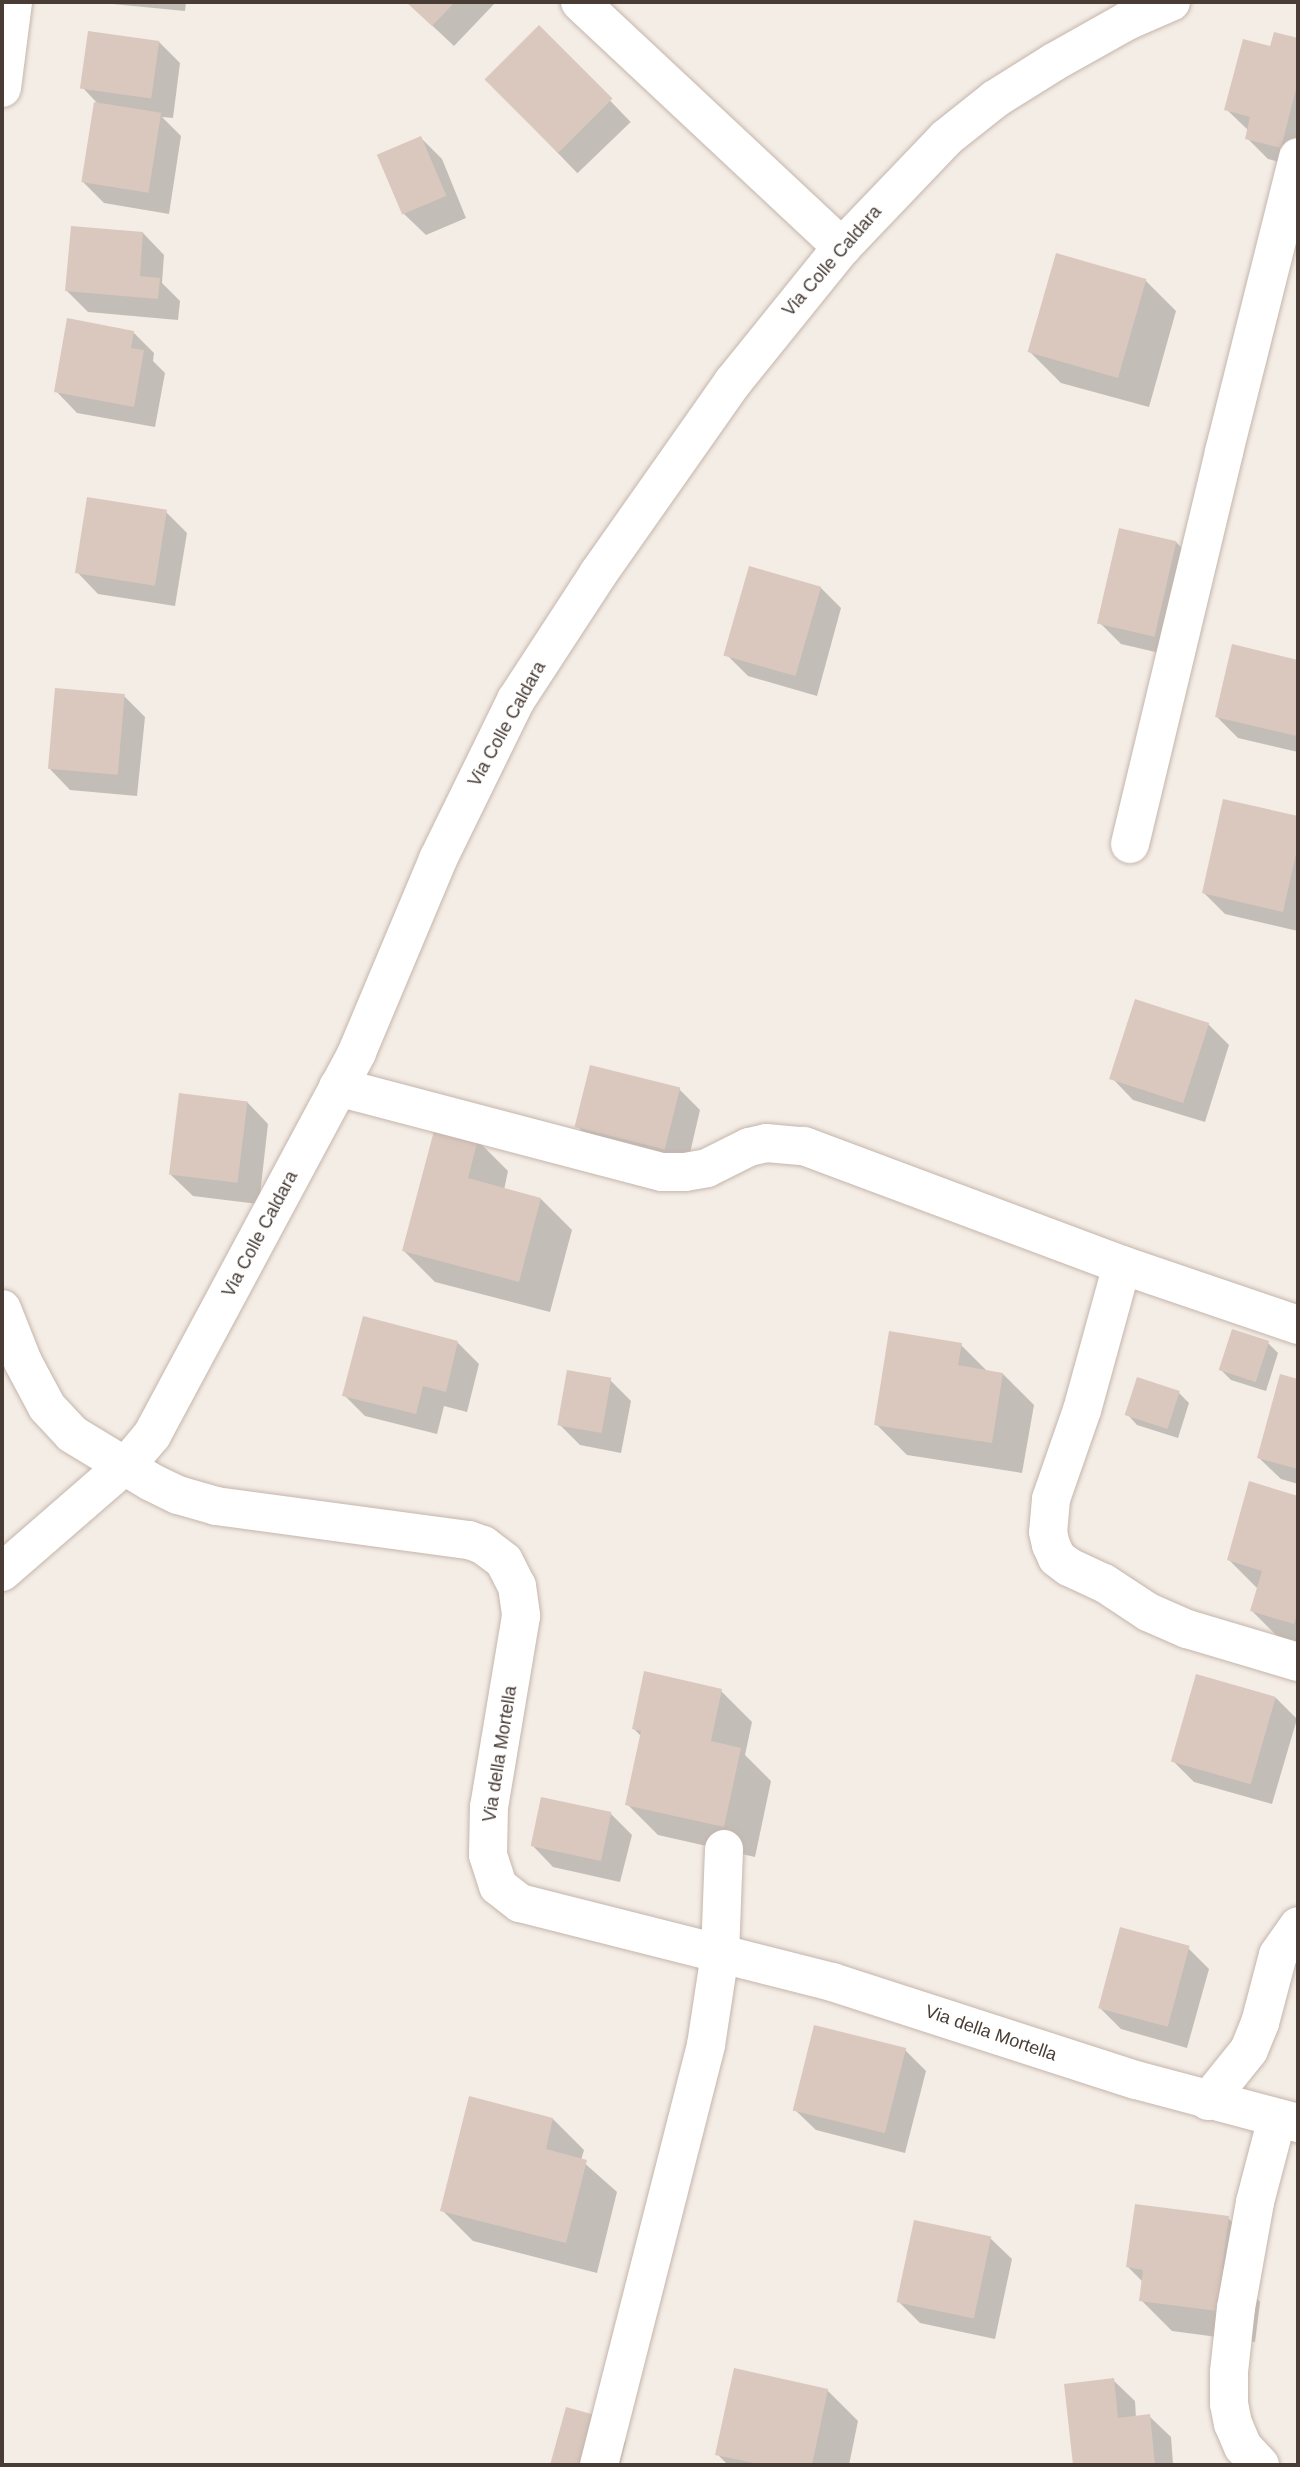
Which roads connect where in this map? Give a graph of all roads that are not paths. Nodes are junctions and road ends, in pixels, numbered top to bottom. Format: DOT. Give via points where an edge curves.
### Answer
graph roads {
  1 [pos="13,2"];
  2 [pos="580,2"];
  3 [pos="1171,2"];
  4 [pos="2,88"];
  5 [pos="1298,157"];
  6 [pos="842,247"];
  7 [pos="1130,845"];
  8 [pos="338,1087"];
  9 [pos="1122,1265"];
  10 [pos="2,1308"];
  11 [pos="1298,1325"];
  12 [pos="122,1467"];
  13 [pos="2,1572"];
  14 [pos="1298,1662"];
  15 [pos="724,1849"];
  16 [pos="1298,1926"];
  17 [pos="720,1954"];
  18 [pos="1208,2101"];
  19 [pos="1288,2121"];
  20 [pos="599,2465"];
  21 [pos="1261,2465"];
  1 -- 4 [label="street"];
  2 -- 6 [label="street"];
  3 -- 6 [label="street, Via Colle Caldara" via="1096,37 995,99 927,156"];
  5 -- 7 [label="street"];
  6 -- 8 [label="street, Via Colle Caldara" via="733,382 598,574 516,701 469,792"];
  8 -- 9 [label="street" via="662,1172 707,1168 758,1144 804,1146"];
  8 -- 12 [label="street, Via Colle Caldara" via="173,1398 142,1449"];
  9 -- 11 [label="street"];
  9 -- 14 [label="street" via="1082,1410 1051,1499 1051,1545 1057,1558 1069,1567 1148,1612 1206,1636"];
  10 -- 12 [label="street, Via della Mortella" via="47,1407 72,1434"];
  12 -- 13 [label="street, Via Colle Caldara"];
  12 -- 17 [label="street, Via della Mortella" via="178,1495 216,1506 456,1537 494,1551 513,1573 521,1616 488,1822 488,1855 498,1886 520,1903"];
  15 -- 17 [label="street"];
  16 -- 18 [label="street" via="1278,1955 1249,2050"];
  17 -- 18 [label="street, Via della Mortella" via="862,1991"];
  17 -- 20 [label="street" via="706,2045"];
  18 -- 19 [label="street, Via della Mortella"];
  19 -- 21 [label="street" via="1255,2202 1229,2372 1229,2404 1236,2434"];
}
